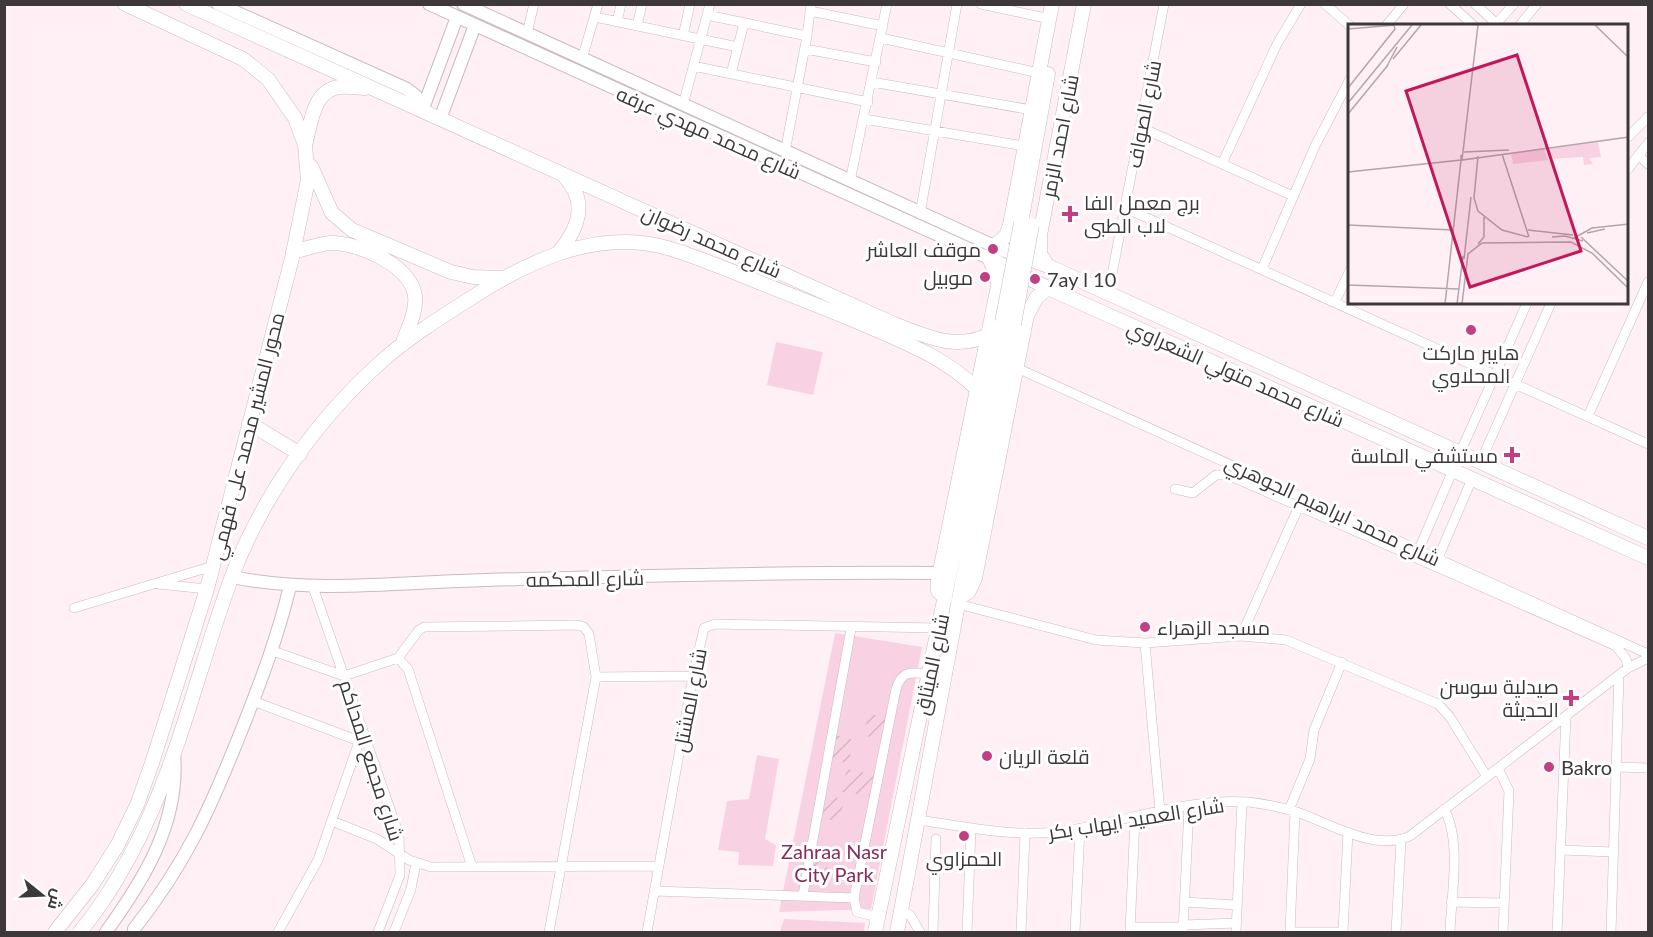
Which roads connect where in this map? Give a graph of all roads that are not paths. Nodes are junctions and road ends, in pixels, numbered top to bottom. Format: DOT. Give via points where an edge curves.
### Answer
graph roads {
  1 [pos="125,4"];
  2 [pos="186,4"];
  3 [pos="218,4"];
  4 [pos="429,4"];
  5 [pos="534,4"];
  6 [pos="598,4"];
  7 [pos="621,4"];
  8 [pos="642,4"];
  9 [pos="690,4"];
  10 [pos="710,4"];
  11 [pos="887,4"];
  12 [pos="957,4"];
  13 [pos="981,4"];
  14 [pos="1061,4"];
  15 [pos="1075,4"];
  16 [pos="1084,4"];
  17 [pos="1164,4"];
  18 [pos="1301,4"];
  19 [pos="1325,4"];
  20 [pos="1404,4"];
  21 [pos="1450,4"];
  22 [pos="1475,4"];
  23 [pos="1514,4"];
  24 [pos="1537,4"];
  25 [pos="463,5"];
  26 [pos="810,8"];
  27 [pos="483,9"];
  28 [pos="1051,12"];
  29 [pos="707,15"];
  30 [pos="457,17"];
  31 [pos="595,17"];
  32 [pos="617,22"];
  33 [pos="744,23"];
  34 [pos="1348,24"];
  35 [pos="1388,24"];
  36 [pos="1472,24"];
  37 [pos="1496,24"];
  38 [pos="1498,24"];
  39 [pos="1521,24"];
  40 [pos="475,25"];
  41 [pos="637,26"];
  42 [pos="883,26"];
  43 [pos="527,33"];
  44 [pos="683,36"];
  45 [pos="807,36"];
  46 [pos="881,38"];
  47 [pos="700,39"];
  48 [pos="545,42"];
  49 [pos="517,44"];
  50 [pos="738,47"];
  51 [pos="805,49"];
  52 [pos="535,53"];
  53 [pos="950,53"];
  54 [pos="582,59"];
  55 [pos="876,62"];
  56 [pos="693,66"];
  57 [pos="1039,73"];
  58 [pos="731,74"];
  59 [pos="872,82"];
  60 [pos="1348,83"];
  61 [pos="373,88"];
  62 [pos="798,89"];
  63 [pos="942,94"];
  64 [pos="868,102"];
  65 [pos="683,105"];
  66 [pos="1032,110"];
  67 [pos="422,111"];
  68 [pos="1648,117"];
  69 [pos="440,119"];
  70 [pos="864,119"];
  71 [pos="1140,127"];
  72 [pos="936,131"];
  73 [pos="1629,136"];
  74 [pos="1648,143"];
  75 [pos="1024,146"];
  76 [pos="306,150"];
  77 [pos="784,152"];
  78 [pos="1638,155"];
  79 [pos="1222,164"];
  80 [pos="1648,164"];
  81 [pos="1629,168"];
  82 [pos="561,173"];
  83 [pos="850,181"];
  84 [pos="1293,196"];
  85 [pos="1125,208"];
  86 [pos="920,214"];
  87 [pos="1010,225"];
  88 [pos="1040,235"];
  89 [pos="293,252"];
  90 [pos="992,252"];
  91 [pos="558,254"];
  92 [pos="1048,266"];
  93 [pos="1262,269"];
  94 [pos="1348,274"];
  95 [pos="503,278"];
  96 [pos="1647,286"];
  97 [pos="1048,288"];
  98 [pos="1108,295"];
  99 [pos="1123,302"];
  100 [pos="1335,302"];
  101 [pos="995,303"];
  102 [pos="1527,304"];
  103 [pos="1551,304"];
  104 [pos="1029,308"];
  105 [pos="1145,311"];
  106 [pos="1116,319"];
  107 [pos="1138,328"];
  108 [pos="988,335"];
  109 [pos="954,343"];
  110 [pos="402,345"];
  111 [pos="947,364"];
  112 [pos="1017,368"];
  113 [pos="1497,374"];
  114 [pos="1517,384"];
  115 [pos="977,389"];
  116 [pos="1587,416"];
  117 [pos="249,423"];
  118 [pos="1648,444"];
  119 [pos="1460,453"];
  120 [pos="300,454"];
  121 [pos="1480,463"];
  122 [pos="1453,470"];
  123 [pos="1472,479"];
  124 [pos="1175,489"];
  125 [pos="1544,490"];
  126 [pos="1563,499"];
  127 [pos="1299,506"];
  128 [pos="1537,508"];
  129 [pos="1556,517"];
  130 [pos="1648,538"];
  131 [pos="1419,549"];
  132 [pos="1438,558"];
  133 [pos="1648,558"];
  134 [pos="213,566"];
  135 [pos="939,573"];
  136 [pos="232,577"];
  137 [pos="158,584"];
  138 [pos="290,586"];
  139 [pos="313,588"];
  140 [pos="207,589"];
  141 [pos="954,600"];
  142 [pos="74,608"];
  143 [pos="851,628"];
  144 [pos="938,628"];
  145 [pos="1241,636"];
  146 [pos="1145,643"];
  147 [pos="273,651"];
  148 [pos="1648,656"];
  149 [pos="398,658"];
  150 [pos="1342,662"];
  151 [pos="1628,668"];
  152 [pos="928,674"];
  153 [pos="1619,675"];
  154 [pos="344,676"];
  155 [pos="693,676"];
  156 [pos="596,677"];
  157 [pos="253,701"];
  158 [pos="1566,716"];
  159 [pos="363,730"];
  160 [pos="359,741"];
  161 [pos="174,752"];
  162 [pos="1618,767"];
  163 [pos="1498,768"];
  164 [pos="1648,768"];
  165 [pos="1487,777"];
  166 [pos="1242,802"];
  167 [pos="1189,807"];
  168 [pos="1444,809"];
  169 [pos="1292,811"];
  170 [pos="1160,813"];
  171 [pos="1135,818"];
  172 [pos="919,820"];
  173 [pos="332,821"];
  174 [pos="971,828"];
  175 [pos="1080,828"];
  176 [pos="1348,832"];
  177 [pos="1025,833"];
  178 [pos="936,839"];
  179 [pos="1401,840"];
  180 [pos="1561,850"];
  181 [pos="1614,852"];
  182 [pos="402,855"];
  183 [pos="416,863"];
  184 [pos="561,866"];
  185 [pos="659,866"];
  186 [pos="472,867"];
  187 [pos="654,891"];
  188 [pos="802,895"];
  189 [pos="854,898"];
  190 [pos="1184,902"];
  191 [pos="1451,902"];
  192 [pos="1504,903"];
  193 [pos="1215,904"];
  194 [pos="1237,905"];
  195 [pos="902,910"];
  196 [pos="118,914"];
  197 [pos="878,917"];
  198 [pos="1215,923"];
  199 [pos="1183,928"];
  200 [pos="1236,928"];
  201 [pos="1130,930"];
  202 [pos="136,931"];
  203 [pos="1290,932"];
  204 [pos="1343,932"];
  205 [pos="55,933"];
  206 [pos="80,933"];
  207 [pos="106,933"];
  208 [pos="278,933"];
  209 [pos="378,933"];
  210 [pos="394,933"];
  211 [pos="549,933"];
  212 [pos="647,933"];
  213 [pos="875,933"];
  214 [pos="897,933"];
  215 [pos="920,933"];
  216 [pos="933,933"];
  217 [pos="968,933"];
  218 [pos="1021,933"];
  219 [pos="1075,933"];
  220 [pos="1396,933"];
  221 [pos="1450,933"];
  222 [pos="1503,933"];
  223 [pos="1557,933"];
  224 [pos="1611,933"];
  1 -- 76 [label="main road, محور المشير محمد على فهمي" via="256,68 287,104"];
  2 -- 61 [label="main road"];
  3 -- 67 [label="street" via="407,89 416,96"];
  4 -- 30 [label="street, شارع محمد مهدي عرفه"];
  5 -- 43 [label="street"];
  6 -- 31 [label="street"];
  7 -- 32 [label="street"];
  8 -- 41 [label="street"];
  9 -- 44 [label="street"];
  10 -- 29 [label="street"];
  11 -- 42 [label="street"];
  12 -- 53 [label="street"];
  13 -- 28 [label="street"];
  14 -- 141 [label="main road, bridge"];
  15 -- 141 [label="main road, bridge"];
  16 -- 88 [label="main road, شارع احمد الزمر"];
  17 -- 71 [label="street, شارع الصواف"];
  18 -- 79 [label="street" via="1277,44"];
  19 -- 34 [label="street"];
  20 -- 35 [label="street"];
  21 -- 36 [label="street"];
  22 -- 37 [label="street"];
  23 -- 38 [label="street"];
  24 -- 39 [label="street"];
  25 -- 27 [label="street, شارع محمد مهدي عرفه"];
  26 -- 42 [label="street"];
  26 -- 45 [label="street"];
  27 -- 43 [label="street, شارع محمد مهدي عرفه"];
  28 -- 57 [label="main road, شارع احمد الزمر"];
  29 -- 33 [label="street"];
  29 -- 47 [label="street"];
  30 -- 40 [label="street, شارع محمد مهدي عرفه"];
  30 -- 67 [label="street"];
  31 -- 32 [label="street"];
  31 -- 54 [label="street"];
  32 -- 41 [label="street"];
  33 -- 45 [label="street"];
  33 -- 50 [label="street"];
  40 -- 49 [label="street, شارع محمد مهدي عرفه"];
  40 -- 69 [label="street"];
  41 -- 44 [label="street"];
  42 -- 46 [label="street"];
  43 -- 48 [label="street, شارع محمد مهدي عرفه"];
  43 -- 49 [label="street" via="525,41"];
  44 -- 47 [label="street"];
  45 -- 51 [label="street"];
  46 -- 53 [label="street"];
  46 -- 55 [label="street"];
  47 -- 50 [label="street"];
  47 -- 56 [label="street"];
  48 -- 52 [label="street" via="537,46"];
  48 -- 54 [label="street, شارع محمد مهدي عرفه"];
  49 -- 52 [label="street, شارع محمد مهدي عرفه"];
  50 -- 58 [label="street"];
  51 -- 55 [label="street"];
  51 -- 62 [label="street"];
  52 -- 90 [label="street, شارع محمد مهدي عرفه"];
  53 -- 57 [label="street"];
  53 -- 63 [label="street"];
  54 -- 65 [label="street, شارع محمد مهدي عرفه"];
  55 -- 59 [label="street"];
  56 -- 58 [label="street"];
  56 -- 65 [label="street"];
  57 -- 66 [label="main road, شارع احمد الزمر"];
  58 -- 62 [label="street"];
  59 -- 63 [label="street"];
  59 -- 64 [label="street"];
  60 -- 84 [label="street"];
  61 -- 67 [label="main road"];
  61 -- 76 [label="main road" via="340,87 325,93 316,106"];
  62 -- 64 [label="street"];
  62 -- 77 [label="street"];
  63 -- 66 [label="street"];
  63 -- 72 [label="street"];
  64 -- 70 [label="street"];
  65 -- 77 [label="street, شارع محمد مهدي عرفه"];
  66 -- 75 [label="main road, شارع احمد الزمر"];
  67 -- 69 [label="main road"];
  68 -- 73 [label="street"];
  69 -- 82 [label="main road, شارع محمد رضوان"];
  70 -- 72 [label="street"];
  70 -- 83 [label="street"];
  71 -- 79 [label="street"];
  71 -- 85 [label="street, شارع الصواف"];
  72 -- 75 [label="street"];
  72 -- 86 [label="street"];
  74 -- 78 [label="street"];
  75 -- 87 [label="main road, شارع احمد الزمر"];
  76 -- 89 [label="main road, محور المشير محمد على فهمي" via="306,201"];
  76 -- 95 [label="main road" via="327,205 344,225 451,272"];
  77 -- 83 [label="street, شارع محمد مهدي عرفه"];
  78 -- 80 [label="street"];
  78 -- 81 [label="street"];
  79 -- 84 [label="street"];
  82 -- 91 [label="main road" via="575,191 579,214 572,236"];
  82 -- 109 [label="main road, شارع محمد رضوان" via="894,324"];
  83 -- 86 [label="street, شارع محمد مهدي عرفه"];
  84 -- 93 [label="street"];
  85 -- 93 [label="street"];
  85 -- 98 [label="street, شارع الصواف"];
  86 -- 90 [label="street, شارع محمد مهدي عرفه"];
  87 -- 88 [label="main road" via="1021,236"];
  87 -- 90 [label="main road, شارع احمد الزمر"];
  88 -- 92 [label="main road, شارع احمد الزمر" via="1040,254"];
  89 -- 110 [label="main road" via="327,243 350,245 403,272 413,286 415,303"];
  89 -- 117 [label="main road, محور المشير محمد على فهمي"];
  90 -- 92 [label="main road, شارع محمد متولي الشعراوي"];
  90 -- 97 [label="main road, شارع محمد متولي الشعراوي"];
  90 -- 101 [label="main road, شارع الميثاق" via="998,281"];
  91 -- 95 [label="main road, شارع محمد رضوان"];
  91 -- 111 [label="main road, شارع محمد رضوان" via="602,244 658,245 782,290 911,344"];
  92 -- 98 [label="main road, شارع محمد متولي الشعراوي"];
  93 -- 100 [label="street"];
  94 -- 100 [label="street"];
  95 -- 110 [label="main road, محور المشير محمد على فهمي"];
  96 -- 116 [label="street"];
  97 -- 104 [label="main road"];
  97 -- 106 [label="main road, شارع محمد متولي الشعراوي"];
  98 -- 99 [label="main road, شارع محمد متولي الشعراوي"];
  99 -- 105 [label="main road, شارع محمد متولي الشعراوي"];
  99 -- 106 [label="main road" via="1125,314"];
  100 -- 113 [label="street"];
  101 -- 104 [label="main road" via="1012,300"];
  101 -- 108 [label="main road, شارع الميثاق"];
  102 -- 113 [label="street"];
  103 -- 114 [label="street"];
  104 -- 112 [label="main road, شارع الميثاق"];
  105 -- 107 [label="main road" via="1137,314"];
  105 -- 119 [label="main road, شارع محمد متولي الشعراوي"];
  106 -- 107 [label="main road, شارع محمد متولي الشعراوي"];
  107 -- 122 [label="main road, شارع محمد متولي الشعراوي"];
  108 -- 109 [label="main road, شارع محمد رضوان"];
  108 -- 115 [label="main road, شارع الميثاق"];
  109 -- 111 [label="main road" via="954,354"];
  110 -- 120 [label="main road, محور المشير محمد على فهمي" via="357,385"];
  111 -- 115 [label="main road, شارع محمد رضوان"];
  112 -- 131 [label="street, شارع محمد ابراهيم الجوهري"];
  112 -- 141 [label="main road, شارع الميثاق" via="975,578 969,591"];
  113 -- 114 [label="street"];
  113 -- 119 [label="street"];
  114 -- 116 [label="street"];
  114 -- 121 [label="street"];
  115 -- 135 [label="main road, شارع الميثاق"];
  116 -- 118 [label="street"];
  117 -- 120 [label="main road"];
  117 -- 134 [label="main road, محور المشير محمد على فهمي"];
  119 -- 121 [label="main road, شارع محمد متولي الشعراوي"];
  120 -- 136 [label="main road, محور المشير محمد على فهمي" via="268,501"];
  121 -- 125 [label="main road, شارع محمد متولي الشعراوي"];
  122 -- 123 [label="main road, شارع محمد متولي الشعراوي"];
  122 -- 131 [label="street"];
  123 -- 128 [label="main road, شارع محمد متولي الشعراوي"];
  123 -- 132 [label="street"];
  124 -- 127 [label="street" via="1193,493 1210,478 1222,474"];
  125 -- 126 [label="main road, شارع محمد متولي الشعراوي"];
  125 -- 128 [label="main road" via="1545,499"];
  126 -- 129 [label="main road"];
  126 -- 130 [label="main road, شارع محمد متولي الشعراوي"];
  127 -- 145 [label="street"];
  127 -- 151 [label="street" via="1616,646"];
  128 -- 129 [label="main road, شارع محمد متولي الشعراوي"];
  129 -- 133 [label="main road, شارع محمد متولي الشعراوي"];
  131 -- 132 [label="street, شارع محمد ابراهيم الجوهري"];
  132 -- 148 [label="street, شارع محمد ابراهيم الجوهري"];
  134 -- 137 [label="street" via="175,575"];
  134 -- 140 [label="main road, محور المشير محمد على فهمي"];
  135 -- 139 [label="street, شارع المحكمه" via="489,580"];
  135 -- 141 [label="main road, شارع الميثاق" via="937,586"];
  136 -- 138 [label="street, شارع المحكمه"];
  136 -- 161 [label="main road, محور المشير محمد على فهمي"];
  137 -- 140 [label="street"];
  137 -- 142 [label="street"];
  138 -- 139 [label="street, شارع المحكمه"];
  138 -- 147 [label="street"];
  139 -- 154 [label="street, شارع مجمع المحاكم"];
  140 -- 205 [label="main road, محور المشير محمد على فهمي" via="136,805 105,866"];
  141 -- 144 [label="main road, شارع الميثاق"];
  141 -- 146 [label="street" via="1076,636"];
  141 -- 172 [label="main road, شارع الميثاق"];
  143 -- 144 [label="street, شارع المشتل"];
  143 -- 155 [label="street, شارع المشتل" via="709,625 702,634"];
  143 -- 188 [label="street"];
  144 -- 152 [label="main road, شارع الميثاق"];
  145 -- 146 [label="street"];
  145 -- 150 [label="street" via="1286,640"];
  146 -- 170 [label="street"];
  147 -- 154 [label="street"];
  147 -- 157 [label="street"];
  148 -- 151 [label="street"];
  149 -- 154 [label="street"];
  149 -- 156 [label="street" via="424,627 577,625 589,634"];
  149 -- 186 [label="street" via="408,669"];
  150 -- 165 [label="street" via="1438,704"];
  150 -- 169 [label="street" via="1314,730 1310,759"];
  151 -- 153 [label="street"];
  152 -- 189 [label="street" via="909,672 897,685"];
  152 -- 197 [label="main road, شارع الميثاق"];
  153 -- 158 [label="street"];
  153 -- 162 [label="street"];
  154 -- 159 [label="street, شارع مجمع المحاكم"];
  155 -- 156 [label="street"];
  155 -- 185 [label="street, شارع المشتل"];
  156 -- 184 [label="street"];
  157 -- 160 [label="street"];
  157 -- 202 [label="street" via="189,850"];
  158 -- 163 [label="street"];
  158 -- 180 [label="street"];
  159 -- 160 [label="street"];
  159 -- 182 [label="street, شارع مجمع المحاكم" via="399,835"];
  160 -- 173 [label="street"];
  161 -- 196 [label="street" via="176,791 171,813 149,863"];
  161 -- 206 [label="main road, محور المشير محمد على فهمي" via="140,842"];
  162 -- 164 [label="street"];
  162 -- 181 [label="street"];
  163 -- 165 [label="street"];
  163 -- 192 [label="street" via="1509,791"];
  165 -- 168 [label="street"];
  166 -- 167 [label="street, شارع العميد ايهاب بكر"];
  166 -- 169 [label="street, شارع العميد ايهاب بكر"];
  166 -- 194 [label="street"];
  167 -- 170 [label="street, شارع العميد ايهاب بكر"];
  167 -- 190 [label="street"];
  168 -- 179 [label="street"];
  168 -- 191 [label="street" via="1454,837"];
  169 -- 176 [label="street, شارع العميد ايهاب بكر"];
  169 -- 203 [label="street"];
  170 -- 171 [label="street, شارع العميد ايهاب بكر"];
  171 -- 175 [label="street, شارع العميد ايهاب بكر"];
  171 -- 201 [label="street"];
  172 -- 174 [label="street, شارع العميد ايهاب بكر"];
  172 -- 195 [label="main road, شارع الميثاق"];
  173 -- 182 [label="street" via="377,839"];
  173 -- 208 [label="street" via="318,860"];
  174 -- 177 [label="street, شارع العميد ايهاب بكر"];
  174 -- 217 [label="street"];
  175 -- 177 [label="street, شارع العميد ايهاب بكر"];
  175 -- 219 [label="street"];
  176 -- 179 [label="street, شارع العميد ايهاب بكر" via="1389,842"];
  176 -- 204 [label="street"];
  177 -- 218 [label="street"];
  178 -- 216 [label="street"];
  179 -- 220 [label="street"];
  180 -- 181 [label="street"];
  180 -- 223 [label="street"];
  181 -- 224 [label="street"];
  182 -- 183 [label="street"];
  182 -- 209 [label="street, شارع مجمع المحاكم" via="395,894"];
  183 -- 186 [label="street"];
  183 -- 210 [label="street" via="411,889"];
  184 -- 185 [label="street"];
  184 -- 186 [label="street"];
  184 -- 211 [label="street"];
  185 -- 187 [label="street, شارع المشتل"];
  187 -- 188 [label="street"];
  187 -- 212 [label="street, شارع المشتل"];
  188 -- 189 [label="street"];
  189 -- 197 [label="street" via="857,912"];
  190 -- 193 [label="street"];
  190 -- 199 [label="street"];
  191 -- 192 [label="street"];
  191 -- 221 [label="street"];
  192 -- 222 [label="street"];
  193 -- 194 [label="street"];
  193 -- 198 [label="street"];
  194 -- 200 [label="street"];
  195 -- 214 [label="main road, شارع الميثاق"];
  195 -- 215 [label="street" via="910,915"];
  196 -- 202 [label="street"];
  196 -- 207 [label="street"];
  197 -- 213 [label="main road, شارع الميثاق"];
  198 -- 199 [label="street"];
  198 -- 200 [label="street"];
  199 -- 201 [label="street"];
  203 -- 204 [label="street"];
}
